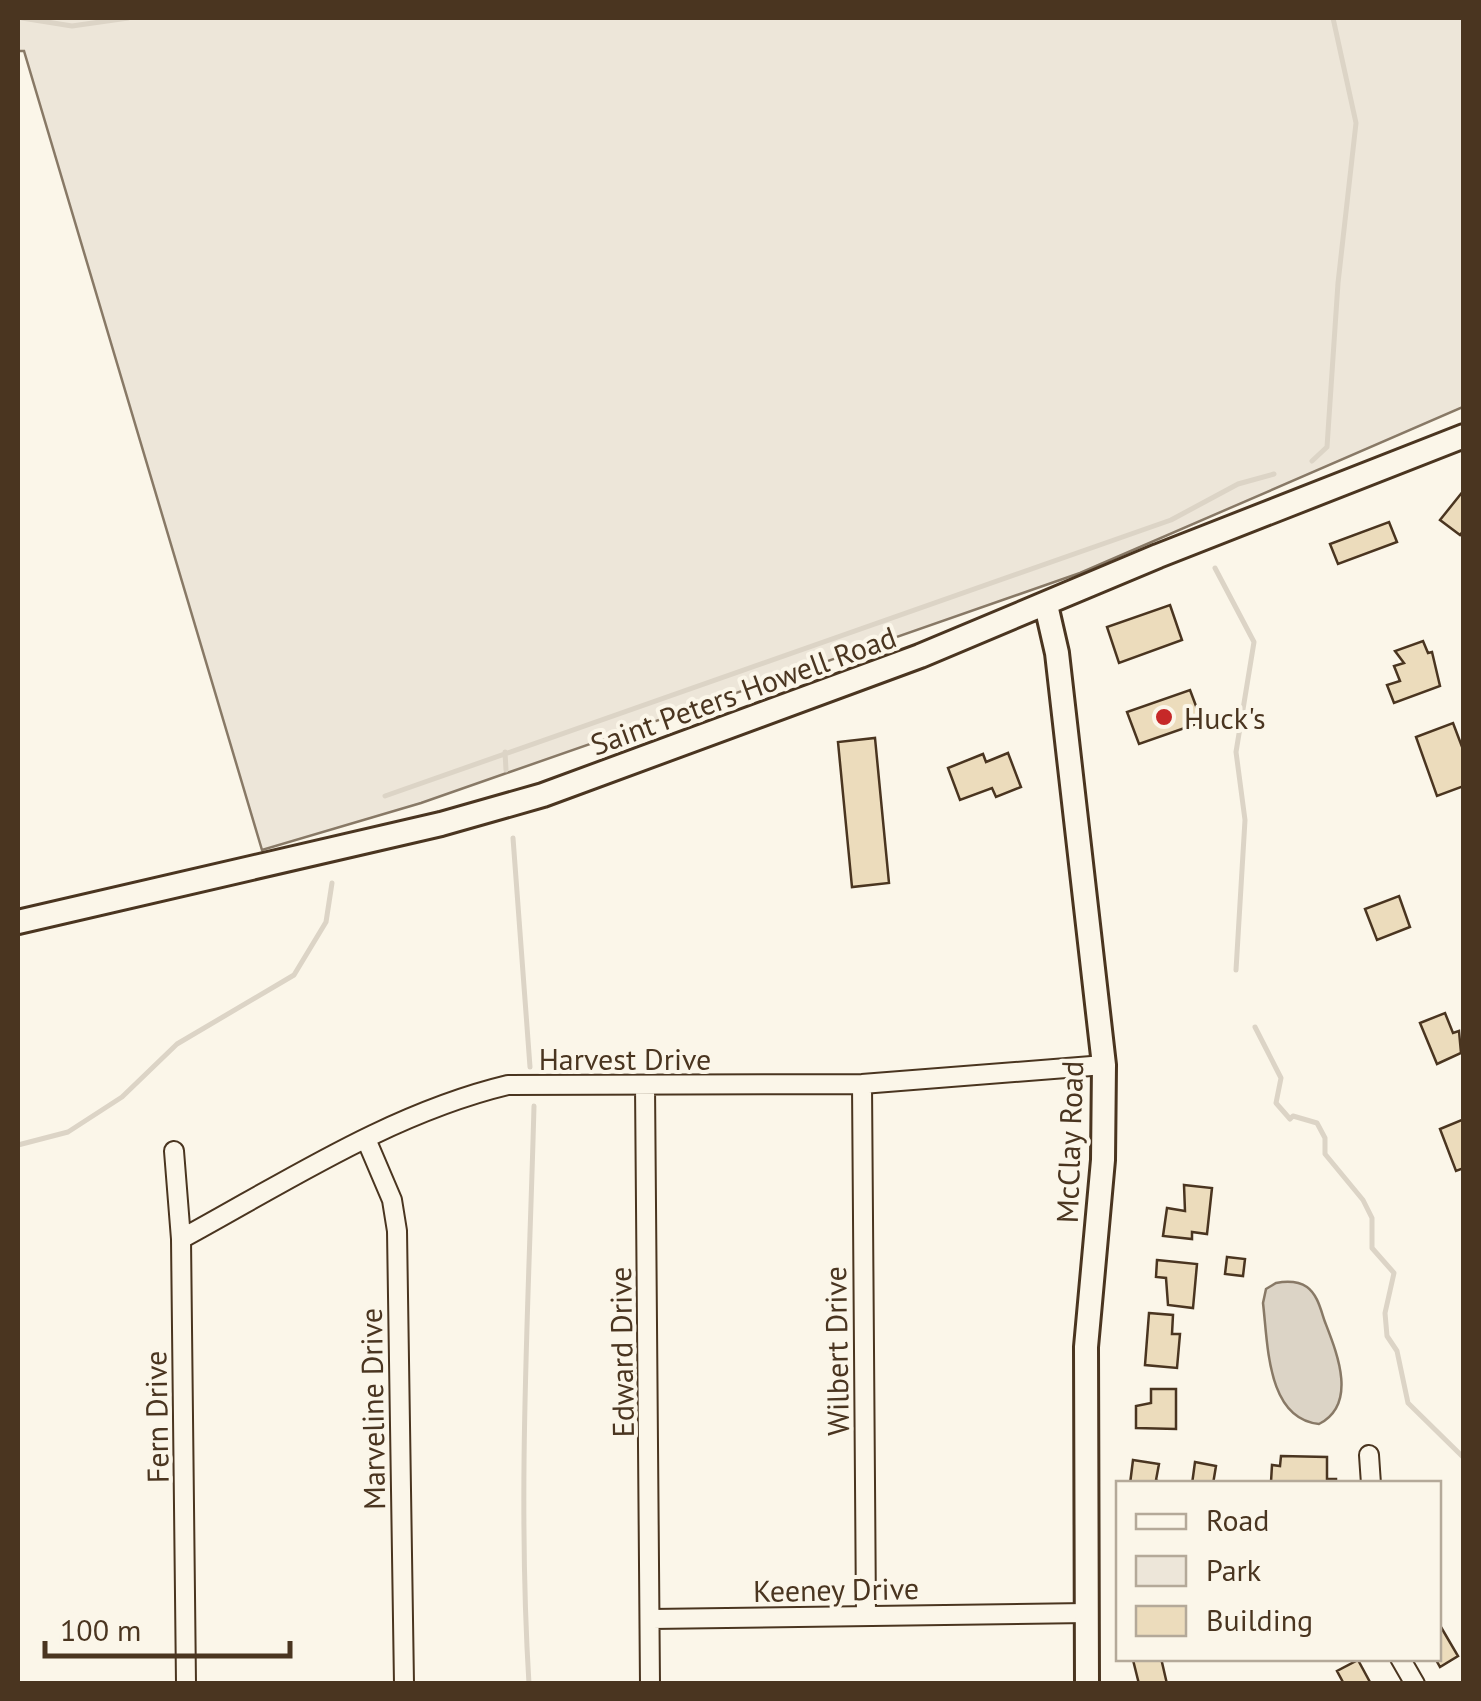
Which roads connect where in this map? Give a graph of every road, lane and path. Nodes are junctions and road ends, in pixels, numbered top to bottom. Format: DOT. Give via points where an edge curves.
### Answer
graph roads {
  1 [pos="1464,436"];
  2 [pos="1046,605"];
  3 [pos="18,922"];
  4 [pos="1104,1065"];
  5 [pos="862,1084"];
  6 [pos="645,1085"];
  7 [pos="366,1140"];
  8 [pos="174,1151"];
  9 [pos="181,1239"];
  10 [pos="1369,1454"];
  11 [pos="1371,1481"];
  12 [pos="1086,1614"];
  13 [pos="866,1616"];
  14 [pos="652,1619"];
  15 [pos="1402,1661"];
  16 [pos="186,1684"];
  17 [pos="404,1684"];
  18 [pos="650,1684"];
  19 [pos="1087,1684"];
  20 [pos="1415,1684"];
  1 -- 2 [label="main road, Saint Peters Howell Road"];
  2 -- 3 [label="main road, Saint Peters Howell Road" via="542,795"];
  2 -- 4 [label="main road, McClay Road"];
  4 -- 5 [label="street, Harvest Drive"];
  4 -- 12 [label="main road, McClay Road" via="1086,1347"];
  5 -- 6 [label="street, Harvest Drive"];
  5 -- 13 [label="street, Wilbert Drive"];
  6 -- 7 [label="street, Harvest Drive" via="508,1085 451,1100"];
  6 -- 14 [label="street, Edward Drive"];
  7 -- 9 [label="street, Harvest Drive"];
  7 -- 17 [label="street, Marveline Drive" via="392,1200 397,1232"];
  8 -- 9 [label="street, Fern Drive"];
  9 -- 16 [label="street, Fern Drive"];
  10 -- 11 [label="street"];
  12 -- 13 [label="street, Keeney Drive"];
  12 -- 19 [label="main road, McClay Road"];
  13 -- 14 [label="street, Keeney Drive"];
  14 -- 18 [label="street"];
  15 -- 20 [label="street"];
}
